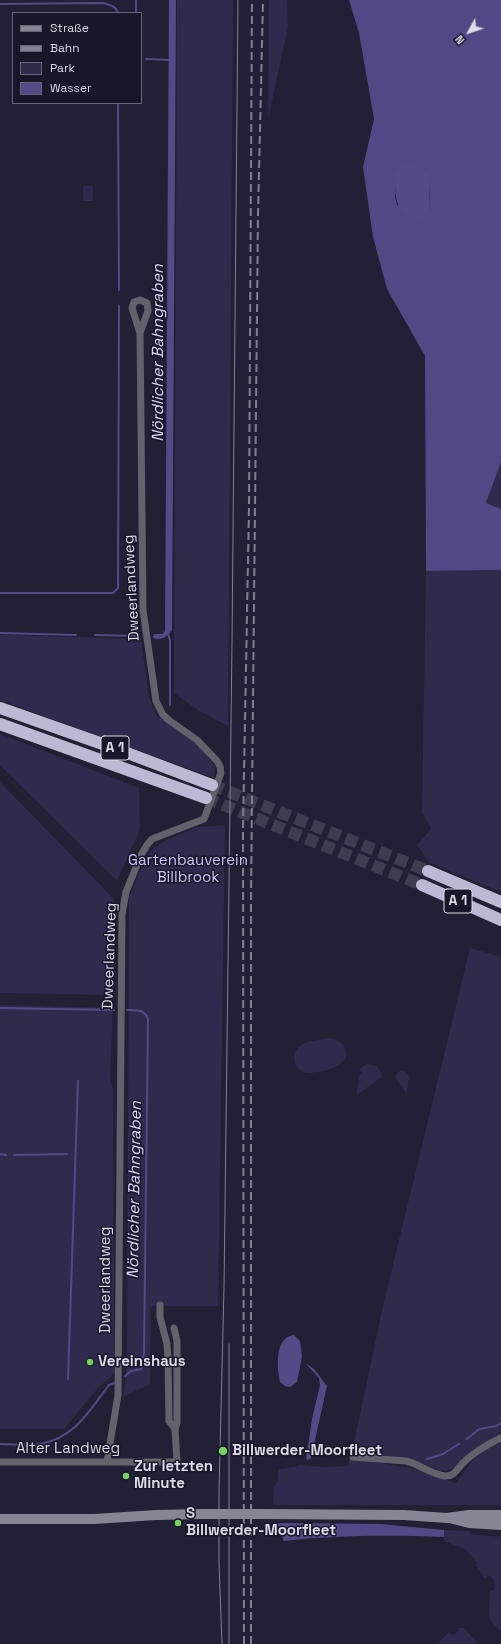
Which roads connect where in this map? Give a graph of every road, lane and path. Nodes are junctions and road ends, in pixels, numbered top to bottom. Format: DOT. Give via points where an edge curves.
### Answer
graph roads {
  1 [pos="140,333"];
  2 [pos="0,708"];
  3 [pos="0,724"];
  4 [pos="212,784"];
  5 [pos="206,798"];
  6 [pos="428,871"];
  7 [pos="422,885"];
  8 [pos="501,902"];
  9 [pos="501,920"];
  10 [pos="160,1305"];
  11 [pos="174,1328"];
  12 [pos="175,1429"];
  13 [pos="501,1438"];
  14 [pos="353,1457"];
  15 [pos="0,1462"];
  16 [pos="107,1462"];
  17 [pos="501,1515"];
  18 [pos="448,1518"];
  19 [pos="0,1519"];
  20 [pos="501,1525"];
  1 -- 16 [label="street, Dweerlandweg" via="142,610 156,701 163,715 197,740 217,761 221,773 204,819 152,839 147,845 123,903 120,1000 118,1395"];
  2 -- 4 [label="highway, A 1"];
  3 -- 5 [label="highway, A 1"];
  6 -- 8 [label="highway, A 1"];
  7 -- 9 [label="highway, A 1"];
  10 -- 12 [label="street, Alter Landweg" via="160,1317 167,1344 169,1421"];
  11 -- 12 [label="street, Alter Landweg" via="177,1341"];
  12 -- 16 [label="street, Alter Landweg" via="177,1462"];
  13 -- 14 [label="street" via="480,1449 454,1474 448,1476 406,1461"];
  15 -- 16 [label="street, Alter Landweg"];
  17 -- 18 [label="main road"];
  18 -- 19 [label="main road, bridge" via="404,1515 202,1514 94,1519"];
  18 -- 20 [label="main road" via="469,1523"];
}
